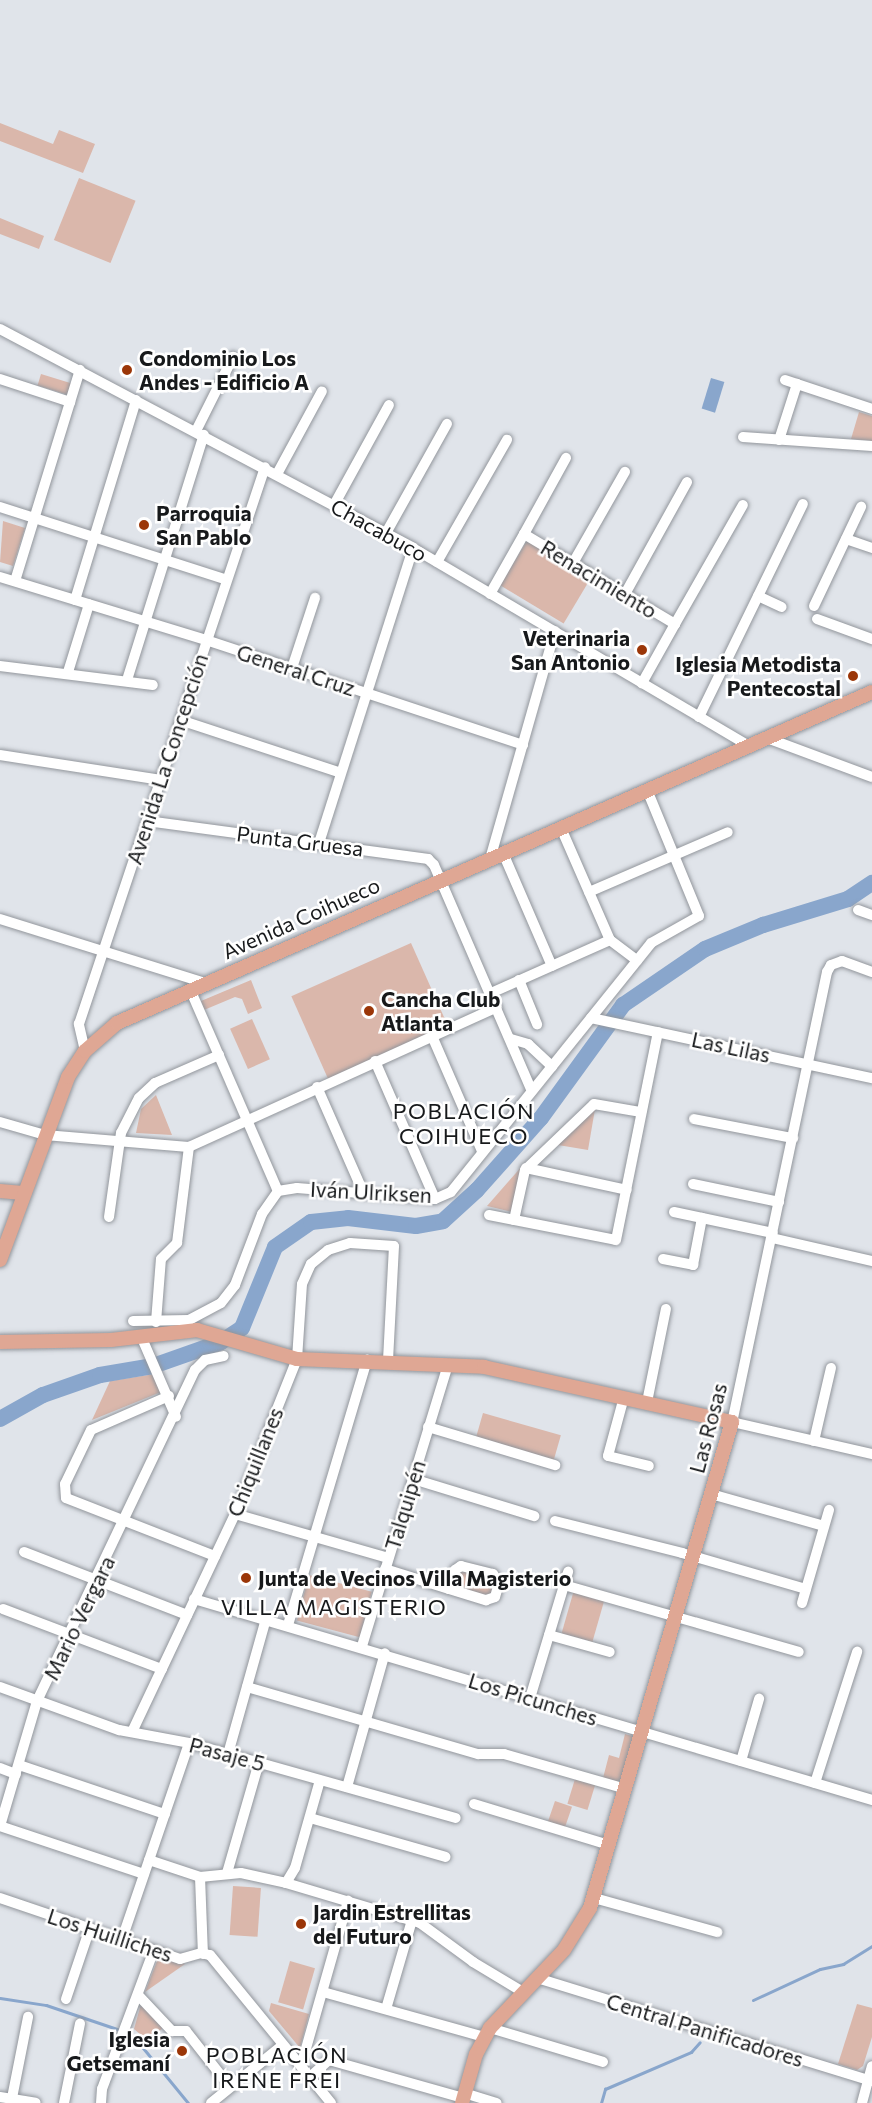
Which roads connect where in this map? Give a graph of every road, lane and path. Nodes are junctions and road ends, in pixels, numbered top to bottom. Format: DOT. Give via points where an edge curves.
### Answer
graph roads {
  1 [pos="0,329"];
  2 [pos="233,357"];
  3 [pos="80,370"];
  4 [pos="0,379"];
  5 [pos="785,380"];
  6 [pos="797,384"];
  7 [pos="322,391"];
  8 [pos="136,399"];
  9 [pos="70,402"];
  10 [pos="389,405"];
  11 [pos="872,409"];
  12 [pos="447,424"];
  13 [pos="200,433"];
  14 [pos="743,437"];
  15 [pos="507,440"];
  16 [pos="779,440"];
  17 [pos="872,446"];
  18 [pos="566,458"];
  19 [pos="265,467"];
  20 [pos="625,472"];
  21 [pos="277,474"];
  22 [pos="687,482"];
  23 [pos="803,504"];
  24 [pos="334,505"];
  25 [pos="743,505"];
  26 [pos="0,507"];
  27 [pos="861,507"];
  28 [pos="35,518"];
  29 [pos="386,533"];
  30 [pos="524,534"];
  31 [pos="94,537"];
  32 [pos="846,539"];
  33 [pos="413,548"];
  34 [pos="872,548"];
  35 [pos="164,560"];
  36 [pos="438,562"];
  37 [pos="573,563"];
  38 [pos="0,577"];
  39 [pos="226,580"];
  40 [pos="15,582"];
  41 [pos="490,594"];
  42 [pos="625,594"];
  43 [pos="758,596"];
  44 [pos="315,598"];
  45 [pos="75,600"];
  46 [pos="89,604"];
  47 [pos="814,606"];
  48 [pos="782,607"];
  49 [pos="817,619"];
  50 [pos="145,621"];
  51 [pos="675,624"];
  52 [pos="555,632"];
  53 [pos="872,639"];
  54 [pos="206,640"];
  55 [pos="0,666"];
  56 [pos="292,668"];
  57 [pos="68,672"];
  58 [pos="127,680"];
  59 [pos="642,683"];
  60 [pos="153,686"];
  61 [pos="872,692"];
  62 [pos="367,693"];
  63 [pos="699,717"];
  64 [pos="180,720"];
  65 [pos="768,738"];
  66 [pos="523,745"];
  67 [pos="749,746"];
  68 [pos="0,755"];
  69 [pos="341,773"];
  70 [pos="872,777"];
  71 [pos="161,780"];
  72 [pos="647,790"];
  73 [pos="147,821"];
  74 [pos="561,828"];
  75 [pos="728,832"];
  76 [pos="319,843"];
  77 [pos="675,855"];
  78 [pos="496,856"];
  79 [pos="441,880"];
  80 [pos="589,892"];
  81 [pos="858,910"];
  82 [pos="872,915"];
  83 [pos="0,919"];
  84 [pos="610,940"];
  85 [pos="103,951"];
  86 [pos="638,960"];
  87 [pos="552,966"];
  88 [pos="872,972"];
  89 [pos="519,980"];
  90 [pos="205,983"];
  91 [pos="190,989"];
  92 [pos="490,993"];
  93 [pos="497,1007"];
  94 [pos="596,1019"];
  95 [pos="537,1024"];
  96 [pos="658,1032"];
  97 [pos="432,1036"];
  98 [pos="511,1039"];
  99 [pos="85,1051"];
  100 [pos="219,1055"];
  101 [pos="375,1061"];
  102 [pos="808,1063"];
  103 [pos="552,1066"];
  104 [pos="872,1078"];
  105 [pos="316,1087"];
  106 [pos="532,1091"];
  107 [pos="641,1113"];
  108 [pos="247,1119"];
  109 [pos="694,1119"];
  110 [pos="0,1122"];
  111 [pos="45,1135"];
  112 [pos="793,1138"];
  113 [pos="119,1140"];
  114 [pos="189,1147"];
  115 [pos="482,1151"];
  116 [pos="526,1168"];
  117 [pos="693,1184"];
  118 [pos="627,1190"];
  119 [pos="0,1191"];
  120 [pos="278,1191"];
  121 [pos="23,1193"];
  122 [pos="364,1194"];
  123 [pos="435,1199"];
  124 [pos="779,1202"];
  125 [pos="674,1212"];
  126 [pos="489,1215"];
  127 [pos="109,1217"];
  128 [pos="702,1218"];
  129 [pos="514,1220"];
  130 [pos="772,1236"];
  131 [pos="663,1259"];
  132 [pos="0,1260"];
  133 [pos="872,1262"];
  134 [pos="666,1309"];
  135 [pos="134,1321"];
  136 [pos="157,1328"];
  137 [pos="141,1336"];
  138 [pos="0,1342"];
  139 [pos="224,1356"];
  140 [pos="297,1359"];
  141 [pos="367,1360"];
  142 [pos="388,1361"];
  143 [pos="448,1364"];
  144 [pos="831,1368"];
  145 [pos="169,1396"];
  146 [pos="624,1397"];
  147 [pos="647,1402"];
  148 [pos="176,1417"];
  149 [pos="732,1422"];
  150 [pos="428,1427"];
  151 [pos="814,1441"];
  152 [pos="872,1454"];
  153 [pos="555,1465"];
  154 [pos="648,1466"];
  155 [pos="412,1479"];
  156 [pos="711,1494"];
  157 [pos="829,1510"];
  158 [pos="235,1515"];
  159 [pos="534,1516"];
  160 [pos="127,1520"];
  161 [pos="555,1521"];
  162 [pos="824,1526"];
  163 [pos="314,1537"];
  164 [pos="24,1552"];
  165 [pos="215,1556"];
  166 [pos="693,1556"];
  167 [pos="388,1558"];
  168 [pos="385,1569"];
  169 [pos="568,1572"];
  170 [pos="98,1580"];
  171 [pos="564,1585"];
  172 [pos="449,1589"];
  173 [pos="806,1589"];
  174 [pos="194,1599"];
  175 [pos="802,1603"];
  176 [pos="3,1609"];
  177 [pos="187,1615"];
  178 [pos="676,1617"];
  179 [pos="266,1619"];
  180 [pos="288,1625"];
  181 [pos="72,1635"];
  182 [pos="549,1635"];
  183 [pos="362,1646"];
  184 [pos="610,1652"];
  185 [pos="799,1652"];
  186 [pos="857,1652"];
  187 [pos="385,1653"];
  188 [pos="162,1669"];
  189 [pos="0,1687"];
  190 [pos="247,1688"];
  191 [pos="530,1698"];
  192 [pos="759,1699"];
  193 [pos="37,1701"];
  194 [pos="365,1722"];
  195 [pos="132,1732"];
  196 [pos="642,1732"];
  197 [pos="189,1743"];
  198 [pos="228,1754"];
  199 [pos="741,1761"];
  200 [pos="259,1762"];
  201 [pos="0,1768"];
  202 [pos="17,1769"];
  203 [pos="321,1780"];
  204 [pos="814,1783"];
  205 [pos="347,1787"];
  206 [pos="626,1789"];
  207 [pos="872,1800"];
  208 [pos="474,1804"];
  209 [pos="165,1814"];
  210 [pos="310,1818"];
  211 [pos="456,1818"];
  212 [pos="0,1826"];
  213 [pos="609,1845"];
  214 [pos="446,1857"];
  215 [pos="149,1860"];
  216 [pos="227,1873"];
  217 [pos="144,1874"];
  218 [pos="200,1877"];
  219 [pos="286,1883"];
  220 [pos="0,1898"];
  221 [pos="594,1898"];
  222 [pos="348,1901"];
  223 [pos="412,1920"];
  224 [pos="90,1928"];
  225 [pos="717,1932"];
  226 [pos="122,1940"];
  227 [pos="153,1950"];
  228 [pos="203,1953"];
  229 [pos="537,1978"];
  230 [pos="323,1992"];
  231 [pos="523,1992"];
  232 [pos="138,1995"];
  233 [pos="66,1999"];
  234 [pos="386,2009"];
  235 [pos="28,2017"];
  236 [pos="80,2024"];
  237 [pos="487,2032"];
  238 [pos="283,2044"];
  239 [pos="603,2062"];
  240 [pos="872,2066"];
  241 [pos="301,2067"];
  242 [pos="310,2077"];
  243 [pos="870,2081"];
  244 [pos="230,2087"];
  245 [pos="0,2097"];
  246 [pos="463,2098"];
  247 [pos="328,2099"];
  248 [pos="12,2101"];
  249 [pos="36,2103"];
  250 [pos="64,2103"];
  251 [pos="101,2103"];
  252 [pos="211,2103"];
  253 [pos="314,2103"];
  254 [pos="496,2103"];
  255 [pos="862,2103"];
  1 -- 3 [label="street, Chacabuco"];
  2 -- 13 [label="street"];
  3 -- 8 [label="street, Chacabuco"];
  3 -- 9 [label="street"];
  4 -- 9 [label="street"];
  5 -- 6 [label="street"];
  6 -- 11 [label="street"];
  6 -- 16 [label="street"];
  7 -- 21 [label="street"];
  8 -- 13 [label="street, Chacabuco"];
  8 -- 31 [label="street"];
  9 -- 28 [label="street"];
  10 -- 24 [label="street"];
  12 -- 29 [label="street"];
  13 -- 19 [label="street, Chacabuco"];
  13 -- 35 [label="street"];
  14 -- 16 [label="street"];
  15 -- 36 [label="street"];
  16 -- 17 [label="street"];
  18 -- 30 [label="street"];
  19 -- 21 [label="street, Chacabuco"];
  19 -- 39 [label="street, Avenida La Concepción"];
  20 -- 37 [label="street"];
  21 -- 24 [label="street, Chacabuco"];
  22 -- 42 [label="street"];
  23 -- 43 [label="street"];
  24 -- 29 [label="street, Chacabuco"];
  25 -- 51 [label="street"];
  26 -- 28 [label="street"];
  27 -- 32 [label="street"];
  28 -- 31 [label="street"];
  28 -- 40 [label="street"];
  29 -- 33 [label="street, Chacabuco"];
  30 -- 37 [label="street, Renacimiento"];
  30 -- 41 [label="street, Renacimiento"];
  31 -- 35 [label="street"];
  31 -- 45 [label="street"];
  32 -- 34 [label="street"];
  32 -- 47 [label="street"];
  33 -- 36 [label="street, Chacabuco"];
  33 -- 62 [label="street"];
  35 -- 39 [label="street"];
  35 -- 50 [label="street"];
  36 -- 41 [label="street, Chacabuco"];
  37 -- 42 [label="street, Renacimiento"];
  38 -- 40 [label="street, General Cruz"];
  39 -- 54 [label="street, Avenida La Concepción"];
  40 -- 45 [label="street, General Cruz"];
  41 -- 52 [label="street, Chacabuco"];
  42 -- 51 [label="street, Renacimiento"];
  43 -- 48 [label="street"];
  43 -- 63 [label="street"];
  44 -- 56 [label="street"];
  45 -- 46 [label="street, General Cruz"];
  46 -- 50 [label="street, General Cruz"];
  46 -- 57 [label="street"];
  49 -- 53 [label="street"];
  50 -- 54 [label="street, General Cruz"];
  50 -- 58 [label="street"];
  51 -- 59 [label="street, Renacimiento"];
  52 -- 59 [label="street, Chacabuco"];
  52 -- 66 [label="street"];
  54 -- 56 [label="street, General Cruz"];
  54 -- 64 [label="street, Avenida La Concepción"];
  55 -- 57 [label="street"];
  56 -- 62 [label="street, General Cruz"];
  57 -- 58 [label="street"];
  58 -- 60 [label="street"];
  59 -- 63 [label="street, Chacabuco"];
  61 -- 65 [label="main road, Avenida Coihueco"];
  62 -- 66 [label="street, General Cruz"];
  62 -- 69 [label="street"];
  63 -- 67 [label="street, Chacabuco"];
  64 -- 69 [label="street"];
  64 -- 71 [label="street, Avenida La Concepción"];
  65 -- 67 [label="main road, Avenida Coihueco"];
  65 -- 70 [label="street"];
  66 -- 78 [label="street"];
  67 -- 72 [label="main road, Avenida Coihueco"];
  68 -- 71 [label="street"];
  69 -- 76 [label="street"];
  71 -- 73 [label="street, Avenida La Concepción"];
  72 -- 74 [label="main road, Avenida Coihueco"];
  72 -- 77 [label="street"];
  73 -- 76 [label="street, Punta Gruesa"];
  73 -- 85 [label="street, Avenida La Concepción"];
  74 -- 78 [label="main road, Avenida Coihueco"];
  74 -- 80 [label="street"];
  75 -- 77 [label="street"];
  76 -- 79 [label="street, Punta Gruesa" via="423,857 434,865"];
  77 -- 80 [label="street"];
  77 -- 86 [label="street, Iván Ulriksen" via="699,916 656,938"];
  78 -- 79 [label="main road, Avenida Coihueco"];
  78 -- 87 [label="street"];
  79 -- 90 [label="main road, Avenida Coihueco"];
  79 -- 92 [label="street, Punta Gruesa"];
  80 -- 84 [label="street"];
  81 -- 82 [label="street"];
  83 -- 85 [label="street"];
  84 -- 86 [label="street"];
  84 -- 87 [label="street"];
  85 -- 90 [label="street"];
  85 -- 99 [label="street, Avenida La Concepción" via="79,1024"];
  86 -- 94 [label="street, Iván Ulriksen"];
  87 -- 89 [label="street"];
  88 -- 102 [label="street, Las Rosas" via="846,962 835,963 827,972"];
  89 -- 92 [label="street"];
  89 -- 95 [label="street"];
  90 -- 91 [label="main road, Avenida Coihueco"];
  91 -- 99 [label="main road, Avenida Coihueco" via="117,1023"];
  91 -- 100 [label="street"];
  92 -- 93 [label="street, Punta Gruesa"];
  93 -- 97 [label="street"];
  93 -- 98 [label="street, Punta Gruesa"];
  94 -- 96 [label="street, Las Lilas"];
  94 -- 103 [label="street, Iván Ulriksen"];
  96 -- 102 [label="street, Las Lilas"];
  96 -- 107 [label="street"];
  97 -- 101 [label="street"];
  97 -- 115 [label="street"];
  98 -- 103 [label="street" via="528,1044"];
  98 -- 106 [label="street, Punta Gruesa"];
  99 -- 111 [label="main road, Avenida Coihueco" via="68,1077"];
  100 -- 108 [label="street"];
  100 -- 113 [label="street" via="148,1087 133,1108"];
  101 -- 105 [label="street"];
  101 -- 123 [label="street"];
  102 -- 104 [label="street, Las Lilas"];
  102 -- 112 [label="street, Las Rosas"];
  103 -- 106 [label="street, Iván Ulriksen"];
  105 -- 108 [label="street"];
  105 -- 122 [label="street"];
  106 -- 115 [label="street, Iván Ulriksen"];
  107 -- 116 [label="street" via="594,1104"];
  107 -- 118 [label="street"];
  108 -- 114 [label="street"];
  108 -- 120 [label="street"];
  109 -- 112 [label="street"];
  110 -- 111 [label="street"];
  111 -- 113 [label="street"];
  111 -- 121 [label="main road, Avenida Coihueco"];
  112 -- 124 [label="street, Las Rosas"];
  113 -- 114 [label="street"];
  113 -- 127 [label="street"];
  114 -- 136 [label="street" via="177,1243 161,1259"];
  115 -- 123 [label="street, Iván Ulriksen" via="451,1192"];
  116 -- 118 [label="street"];
  116 -- 129 [label="street"];
  117 -- 124 [label="street"];
  118 -- 129 [label="street" via="616,1240"];
  119 -- 121 [label="main road"];
  120 -- 122 [label="street, Iván Ulriksen"];
  120 -- 136 [label="street" via="262,1214 235,1285 221,1303 189,1320"];
  121 -- 132 [label="main road, Avenida Coihueco"];
  122 -- 123 [label="street, Iván Ulriksen"];
  124 -- 130 [label="street, Las Rosas"];
  125 -- 128 [label="street"];
  126 -- 129 [label="street"];
  128 -- 130 [label="street"];
  128 -- 131 [label="street" via="693,1265"];
  130 -- 133 [label="street"];
  130 -- 149 [label="street, Las Rosas"];
  134 -- 147 [label="street"];
  135 -- 136 [label="street"];
  136 -- 137 [label="main road"];
  136 -- 140 [label="main road" via="197,1330"];
  137 -- 138 [label="main road"];
  137 -- 145 [label="street"];
  139 -- 148 [label="street, Mario Vergara" via="210,1358 198,1366"];
  140 -- 141 [label="main road"];
  140 -- 142 [label="street, Chiquillanes" via="302,1284 311,1264 328,1250 350,1243 394,1246"];
  140 -- 158 [label="street, Chiquillanes"];
  141 -- 142 [label="main road"];
  141 -- 163 [label="street"];
  142 -- 143 [label="main road"];
  143 -- 146 [label="main road" via="504,1371"];
  143 -- 150 [label="street, Talquipén"];
  144 -- 151 [label="street"];
  145 -- 148 [label="street"];
  145 -- 160 [label="street" via="91,1430 65,1484 66,1498"];
  146 -- 147 [label="main road"];
  146 -- 154 [label="street" via="608,1456"];
  147 -- 149 [label="main road"];
  148 -- 160 [label="street, Mario Vergara"];
  149 -- 151 [label="street"];
  149 -- 156 [label="main road, Las Rosas"];
  150 -- 153 [label="street"];
  150 -- 155 [label="street, Talquipén"];
  151 -- 152 [label="street"];
  155 -- 159 [label="street"];
  155 -- 167 [label="street, Talquipén"];
  156 -- 162 [label="street"];
  156 -- 166 [label="main road, Las Rosas"];
  157 -- 162 [label="street"];
  158 -- 163 [label="street"];
  158 -- 165 [label="street, Chiquillanes"];
  160 -- 165 [label="street"];
  160 -- 170 [label="street, Mario Vergara"];
  161 -- 166 [label="street"];
  162 -- 173 [label="street"];
  163 -- 167 [label="street"];
  163 -- 180 [label="street"];
  164 -- 170 [label="street"];
  165 -- 174 [label="street, Chiquillanes"];
  166 -- 173 [label="street"];
  166 -- 178 [label="main road, Las Rosas"];
  167 -- 168 [label="street, Talquipén"];
  168 -- 172 [label="street"];
  168 -- 183 [label="street, Talquipén"];
  169 -- 171 [label="street"];
  170 -- 177 [label="street"];
  170 -- 181 [label="street, Mario Vergara"];
  171 -- 178 [label="street"];
  171 -- 182 [label="street"];
  172 -- 172 [label="street" via="455,1570 461,1566 493,1574 499,1582 495,1597 488,1600"];
  173 -- 175 [label="street"];
  174 -- 177 [label="street, Chiquillanes"];
  174 -- 179 [label="street, Los Picunches"];
  176 -- 181 [label="street"];
  177 -- 188 [label="street, Chiquillanes"];
  178 -- 185 [label="street"];
  178 -- 196 [label="main road, Las Rosas"];
  179 -- 180 [label="street, Los Picunches"];
  179 -- 190 [label="street"];
  180 -- 183 [label="street, Los Picunches"];
  181 -- 188 [label="street"];
  181 -- 193 [label="street, Mario Vergara"];
  182 -- 184 [label="street"];
  182 -- 191 [label="street"];
  183 -- 187 [label="street, Los Picunches"];
  186 -- 204 [label="street"];
  187 -- 191 [label="street, Los Picunches"];
  187 -- 194 [label="street"];
  188 -- 195 [label="street, Chiquillanes"];
  189 -- 193 [label="street, Pasaje 5"];
  190 -- 194 [label="street"];
  190 -- 198 [label="street"];
  191 -- 196 [label="street, Los Picunches"];
  192 -- 199 [label="street"];
  193 -- 195 [label="street, Pasaje 5"];
  193 -- 202 [label="street, Mario Vergara"];
  194 -- 205 [label="street"];
  194 -- 206 [label="street" via="478,1754 501,1753"];
  195 -- 197 [label="street, Pasaje 5"];
  196 -- 199 [label="street, Los Picunches"];
  196 -- 206 [label="main road, Las Rosas"];
  197 -- 198 [label="street, Pasaje 5"];
  197 -- 209 [label="street"];
  198 -- 200 [label="street, Pasaje 5"];
  199 -- 204 [label="street, Los Picunches"];
  200 -- 203 [label="street, Pasaje 5"];
  200 -- 216 [label="street"];
  201 -- 202 [label="street"];
  202 -- 209 [label="street"];
  202 -- 212 [label="street, Mario Vergara"];
  203 -- 205 [label="street, Pasaje 5"];
  203 -- 210 [label="street"];
  204 -- 207 [label="street, Los Picunches"];
  205 -- 211 [label="street, Pasaje 5"];
  206 -- 213 [label="main road, Las Rosas"];
  208 -- 213 [label="street"];
  209 -- 215 [label="street"];
  210 -- 214 [label="street"];
  210 -- 219 [label="street"];
  212 -- 217 [label="street"];
  213 -- 221 [label="main road, Las Rosas"];
  215 -- 217 [label="street"];
  215 -- 218 [label="street"];
  216 -- 218 [label="street"];
  216 -- 219 [label="street"];
  217 -- 226 [label="street"];
  218 -- 228 [label="street"];
  219 -- 222 [label="street"];
  220 -- 224 [label="street, Los Huilliches"];
  221 -- 225 [label="street"];
  221 -- 229 [label="main road, Las Rosas" via="572,1940"];
  222 -- 223 [label="street"];
  222 -- 230 [label="street"];
  223 -- 231 [label="street"];
  223 -- 234 [label="street"];
  224 -- 226 [label="street, Los Huilliches"];
  224 -- 233 [label="street"];
  226 -- 227 [label="street, Los Huilliches"];
  227 -- 228 [label="street, Los Huilliches" via="180,1959"];
  227 -- 232 [label="street"];
  228 -- 238 [label="street, Los Huilliches" via="210,1956"];
  229 -- 231 [label="main road, Las Rosas"];
  229 -- 243 [label="street, Central Panificadores"];
  230 -- 234 [label="street"];
  230 -- 241 [label="street"];
  231 -- 237 [label="main road, Las Rosas"];
  232 -- 244 [label="street" via="167,2034 186,2031"];
  232 -- 251 [label="street" via="102,2089"];
  234 -- 237 [label="street"];
  235 -- 248 [label="street"];
  236 -- 250 [label="street"];
  237 -- 239 [label="street"];
  237 -- 246 [label="main road"];
  238 -- 241 [label="street, Los Huilliches"];
  238 -- 244 [label="street"];
  240 -- 243 [label="street"];
  241 -- 242 [label="street, Los Huilliches"];
  242 -- 246 [label="street" via="329,2060"];
  242 -- 247 [label="street, Los Huilliches"];
  243 -- 255 [label="street"];
  244 -- 252 [label="street"];
  245 -- 248 [label="street"];
  246 -- 254 [label="street"];
  247 -- 253 [label="street"];
  248 -- 249 [label="street"];
}
